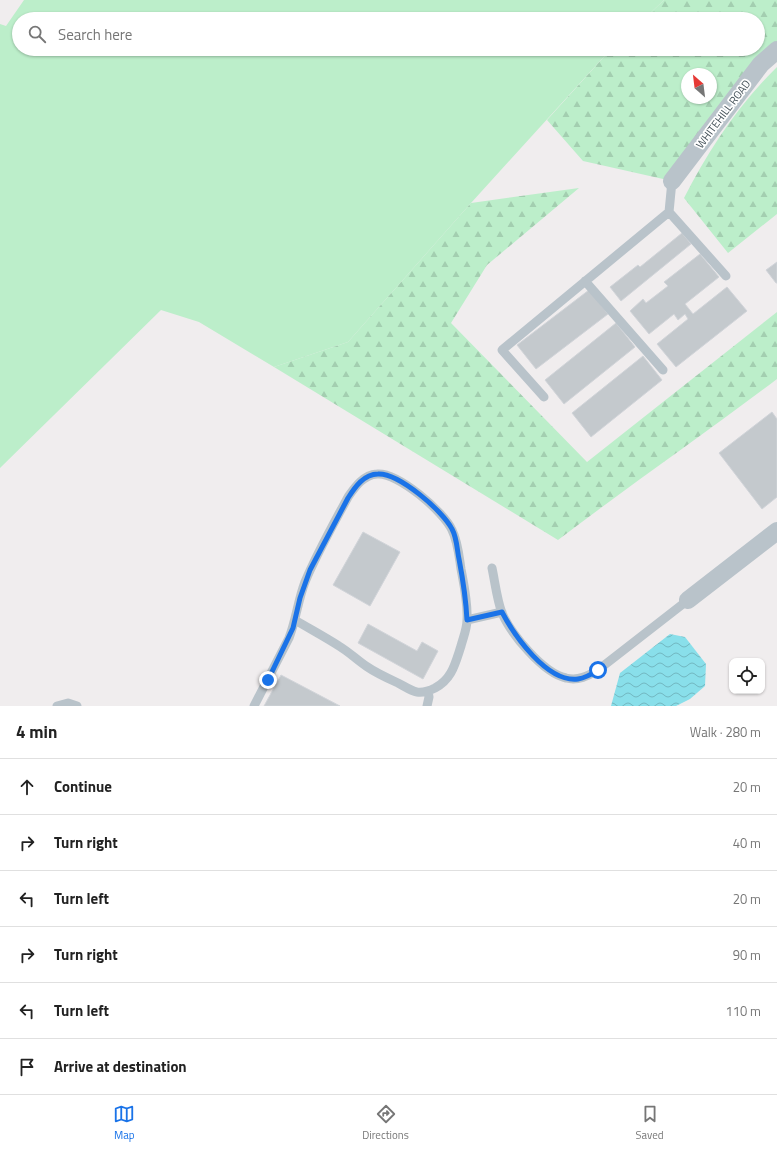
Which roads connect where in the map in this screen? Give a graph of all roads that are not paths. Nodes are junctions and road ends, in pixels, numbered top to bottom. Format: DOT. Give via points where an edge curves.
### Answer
graph roads {
  1 [pos="777,50"];
  2 [pos="672,181"];
  3 [pos="669,212"];
  4 [pos="726,276"];
  5 [pos="585,281"];
  6 [pos="663,370"];
  7 [pos="544,397"];
  8 [pos="777,532"];
  9 [pos="492,568"];
  10 [pos="688,600"];
  11 [pos="502,612"];
  12 [pos="295,620"];
  13 [pos="467,620"];
  14 [pos="428,692"];
  15 [pos="57,706"];
  16 [pos="77,706"];
  17 [pos="254,706"];
  18 [pos="427,706"];
  1 -- 2 [label="street, WHITEHILL ROAD" via="761,64"];
  2 -- 3 [label="lane"];
  3 -- 4 [label="lane"];
  3 -- 5 [label="lane"];
  5 -- 6 [label="lane"];
  5 -- 7 [label="lane" via="502,350"];
  8 -- 10 [label="street"];
  9 -- 11 [label="lane"];
  10 -- 11 [label="lane" via="598,670 577,679 558,675 532,655 514,634"];
  11 -- 13 [label="lane"];
  12 -- 13 [label="lane" via="307,577 354,487 368,476 378,474 395,478 419,494 444,517 452,530 465,595"];
  12 -- 14 [label="lane" via="366,666 410,690"];
  12 -- 17 [label="lane" via="289,638"];
  13 -- 14 [label="lane" via="453,671 441,685"];
  14 -- 18 [label="lane"];
  15 -- 16 [label="lane" via="68,703"];
}
